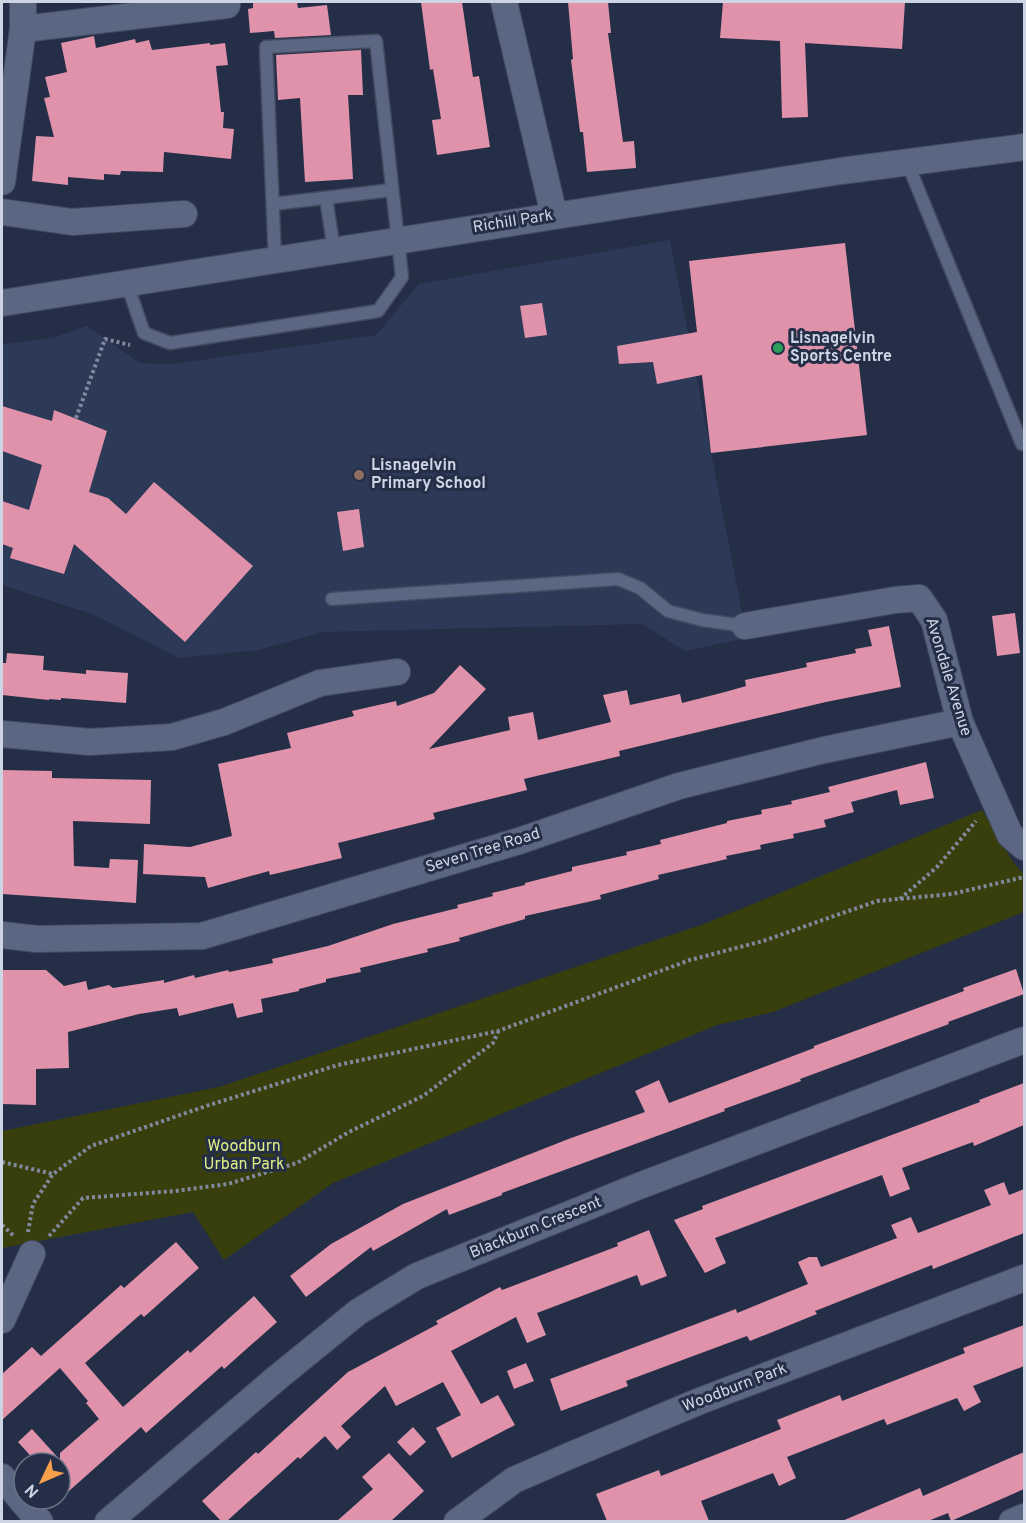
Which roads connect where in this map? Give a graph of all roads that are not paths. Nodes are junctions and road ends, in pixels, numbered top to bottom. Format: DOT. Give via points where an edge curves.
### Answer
graph roads {
  1 [pos="23,2"];
  2 [pos="227,2"];
  3 [pos="504,2"];
  4 [pos="23,29"];
  5 [pos="1024,147"];
  6 [pos="907,162"];
  7 [pos="2,182"];
  8 [pos="392,190"];
  9 [pos="326,198"];
  10 [pos="273,204"];
  11 [pos="2,212"];
  12 [pos="184,214"];
  13 [pos="554,215"];
  14 [pos="398,240"];
  15 [pos="334,250"];
  16 [pos="275,260"];
  17 [pos="127,284"];
  18 [pos="2,303"];
  19 [pos="1022,444"];
  20 [pos="332,599"];
  21 [pos="745,626"];
  22 [pos="397,672"];
  23 [pos="960,722"];
  24 [pos="2,734"];
  25 [pos="1024,847"];
  26 [pos="2,935"];
  27 [pos="1024,1040"];
  28 [pos="32,1254"];
  29 [pos="1024,1278"];
  30 [pos="2,1320"];
  31 [pos="2,1477"];
  32 [pos="1024,1517"];
  33 [pos="40,1521"];
  34 [pos="108,1521"];
  35 [pos="457,1521"];
  36 [pos="1012,1521"];
  1 -- 4 [label="street"];
  2 -- 4 [label="street"];
  3 -- 13 [label="street"];
  4 -- 7 [label="street"];
  5 -- 6 [label="street, Richill Park"];
  6 -- 13 [label="street, Richill Park"];
  6 -- 19 [label="lane"];
  8 -- 9 [label="lane"];
  8 -- 10 [label="lane" via="376,41 266,47"];
  8 -- 14 [label="lane"];
  9 -- 10 [label="lane"];
  9 -- 15 [label="lane"];
  10 -- 16 [label="lane"];
  11 -- 12 [label="street" via="72,222"];
  13 -- 14 [label="street, Richill Park"];
  14 -- 15 [label="street, Richill Park"];
  14 -- 17 [label="lane" via="402,277 378,311 170,343 144,333"];
  15 -- 16 [label="street, Richill Park"];
  16 -- 17 [label="street, Richill Park"];
  17 -- 18 [label="street, Richill Park"];
  20 -- 21 [label="lane" via="618,579 640,588 668,611"];
  21 -- 23 [label="street, Avondale Avenue" via="919,598 934,621"];
  22 -- 24 [label="street" via="320,683 224,722 172,736 90,742"];
  23 -- 25 [label="street, Avondale Avenue" via="1010,835"];
  23 -- 26 [label="street, Seven Tree Road" via="679,786 519,841 202,936 37,939"];
  27 -- 34 [label="street, Blackburn Crescent" via="639,1186 417,1276 358,1312"];
  28 -- 30 [label="street"];
  29 -- 35 [label="street, Woodburn Park" via="711,1397 569,1456 514,1480"];
  31 -- 33 [label="street"];
  32 -- 36 [label="street"];
}
